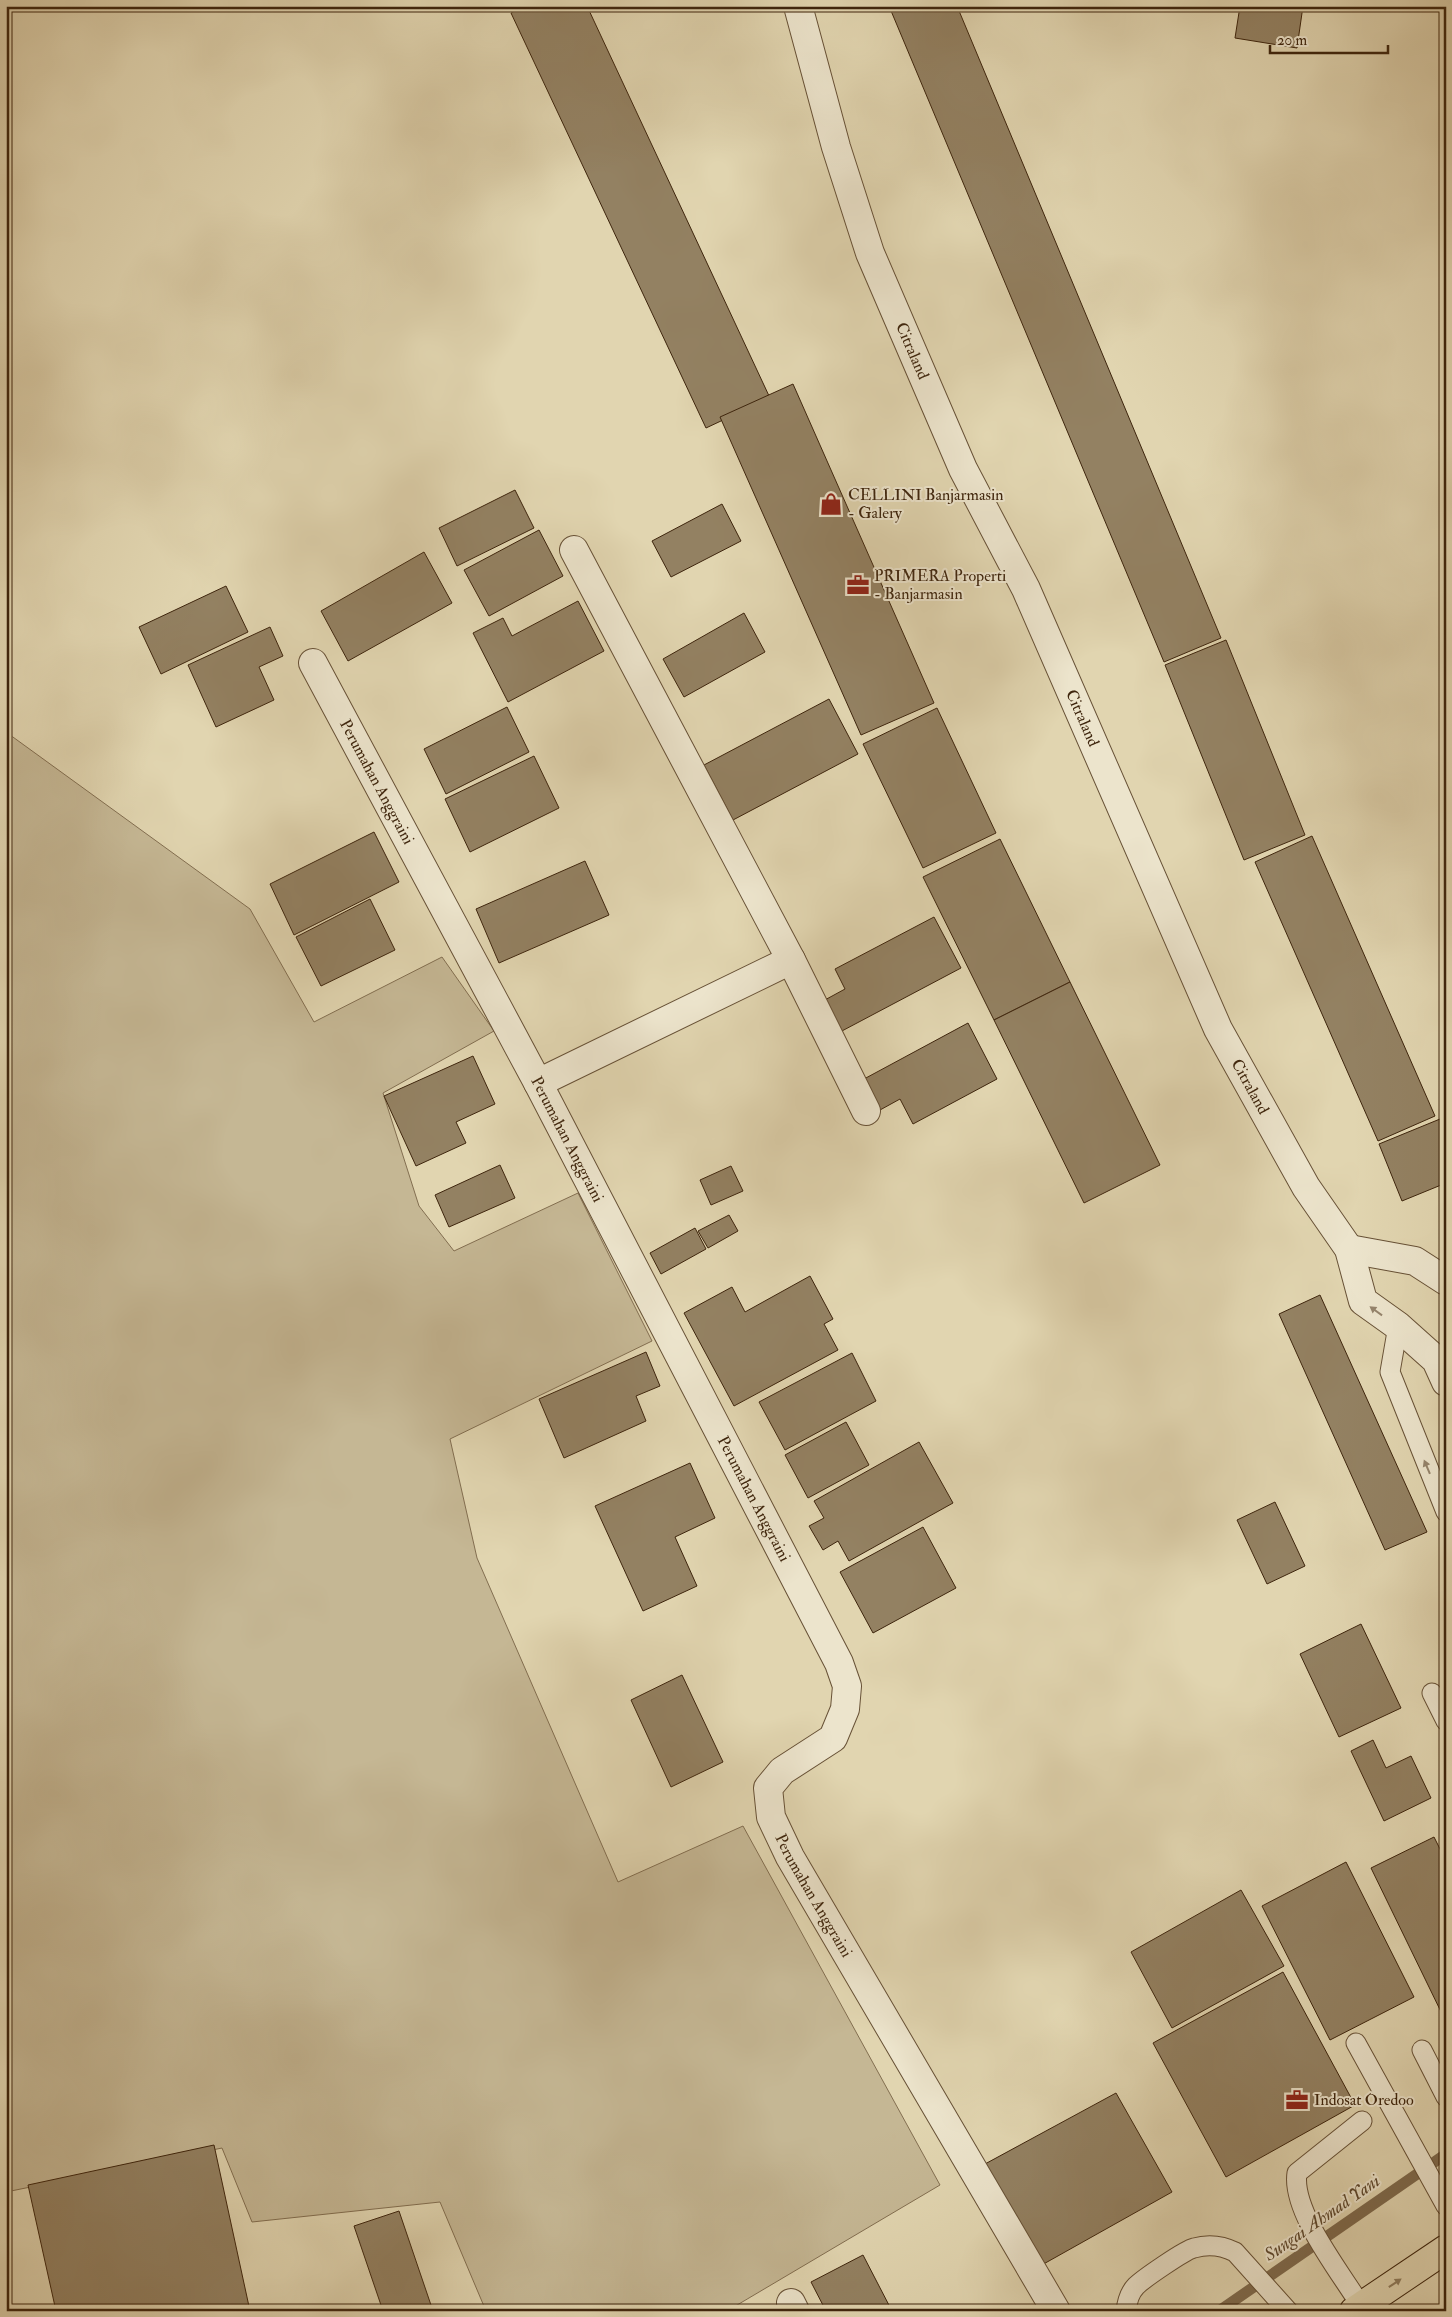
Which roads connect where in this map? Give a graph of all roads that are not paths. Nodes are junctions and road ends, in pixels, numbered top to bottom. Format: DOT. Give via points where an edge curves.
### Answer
graph roads {
  1 [pos="798,6"];
  2 [pos="574,550"];
  3 [pos="313,662"];
  4 [pos="791,960"];
  5 [pos="538,1083"];
  6 [pos="866,1111"];
  7 [pos="1349,1248"];
  8 [pos="1446,1281"];
  9 [pos="1398,1326"];
  10 [pos="1446,1382"];
  11 [pos="1446,1512"];
  12 [pos="1432,1692"];
  13 [pos="1446,1721"];
  14 [pos="1356,2042"];
  15 [pos="1422,2050"];
  16 [pos="1446,2096"];
  17 [pos="1362,2121"];
  18 [pos="1446,2206"];
  19 [pos="1446,2249"];
  20 [pos="1358,2308"];
  21 [pos="1056,2311"];
  22 [pos="1126,2311"];
  23 [pos="1288,2311"];
  1 -- 7 [label="street, Citraland" via="836,147 870,254 963,469 1026,589 1218,1029 1306,1187"];
  2 -- 4 [label="street"];
  3 -- 5 [label="street, Perumahan Anggraini"];
  4 -- 5 [label="street"];
  4 -- 6 [label="street"];
  5 -- 21 [label="street, Perumahan Anggraini" via="839,1663 847,1686 845,1709 833,1738 782,1771 768,1788 771,1816 790,1857"];
  7 -- 8 [label="street" via="1416,1260"];
  9 -- 7 [label="street, Citraland, one-way" via="1363,1301"];
  9 -- 10 [label="street, Citraland" via="1436,1360"];
  11 -- 9 [label="lane, one-way" via="1390,1372"];
  12 -- 13 [label="lane"];
  14 -- 18 [label="lane"];
  15 -- 16 [label="lane"];
  17 -- 20 [label="lane" via="1298,2173 1296,2184 1308,2222"];
  20 -- 19 [label="highway, one-way"];
  22 -- 23 [label="lane" via="1127,2300 1136,2286 1192,2248 1206,2246 1225,2247 1236,2252"];
}
